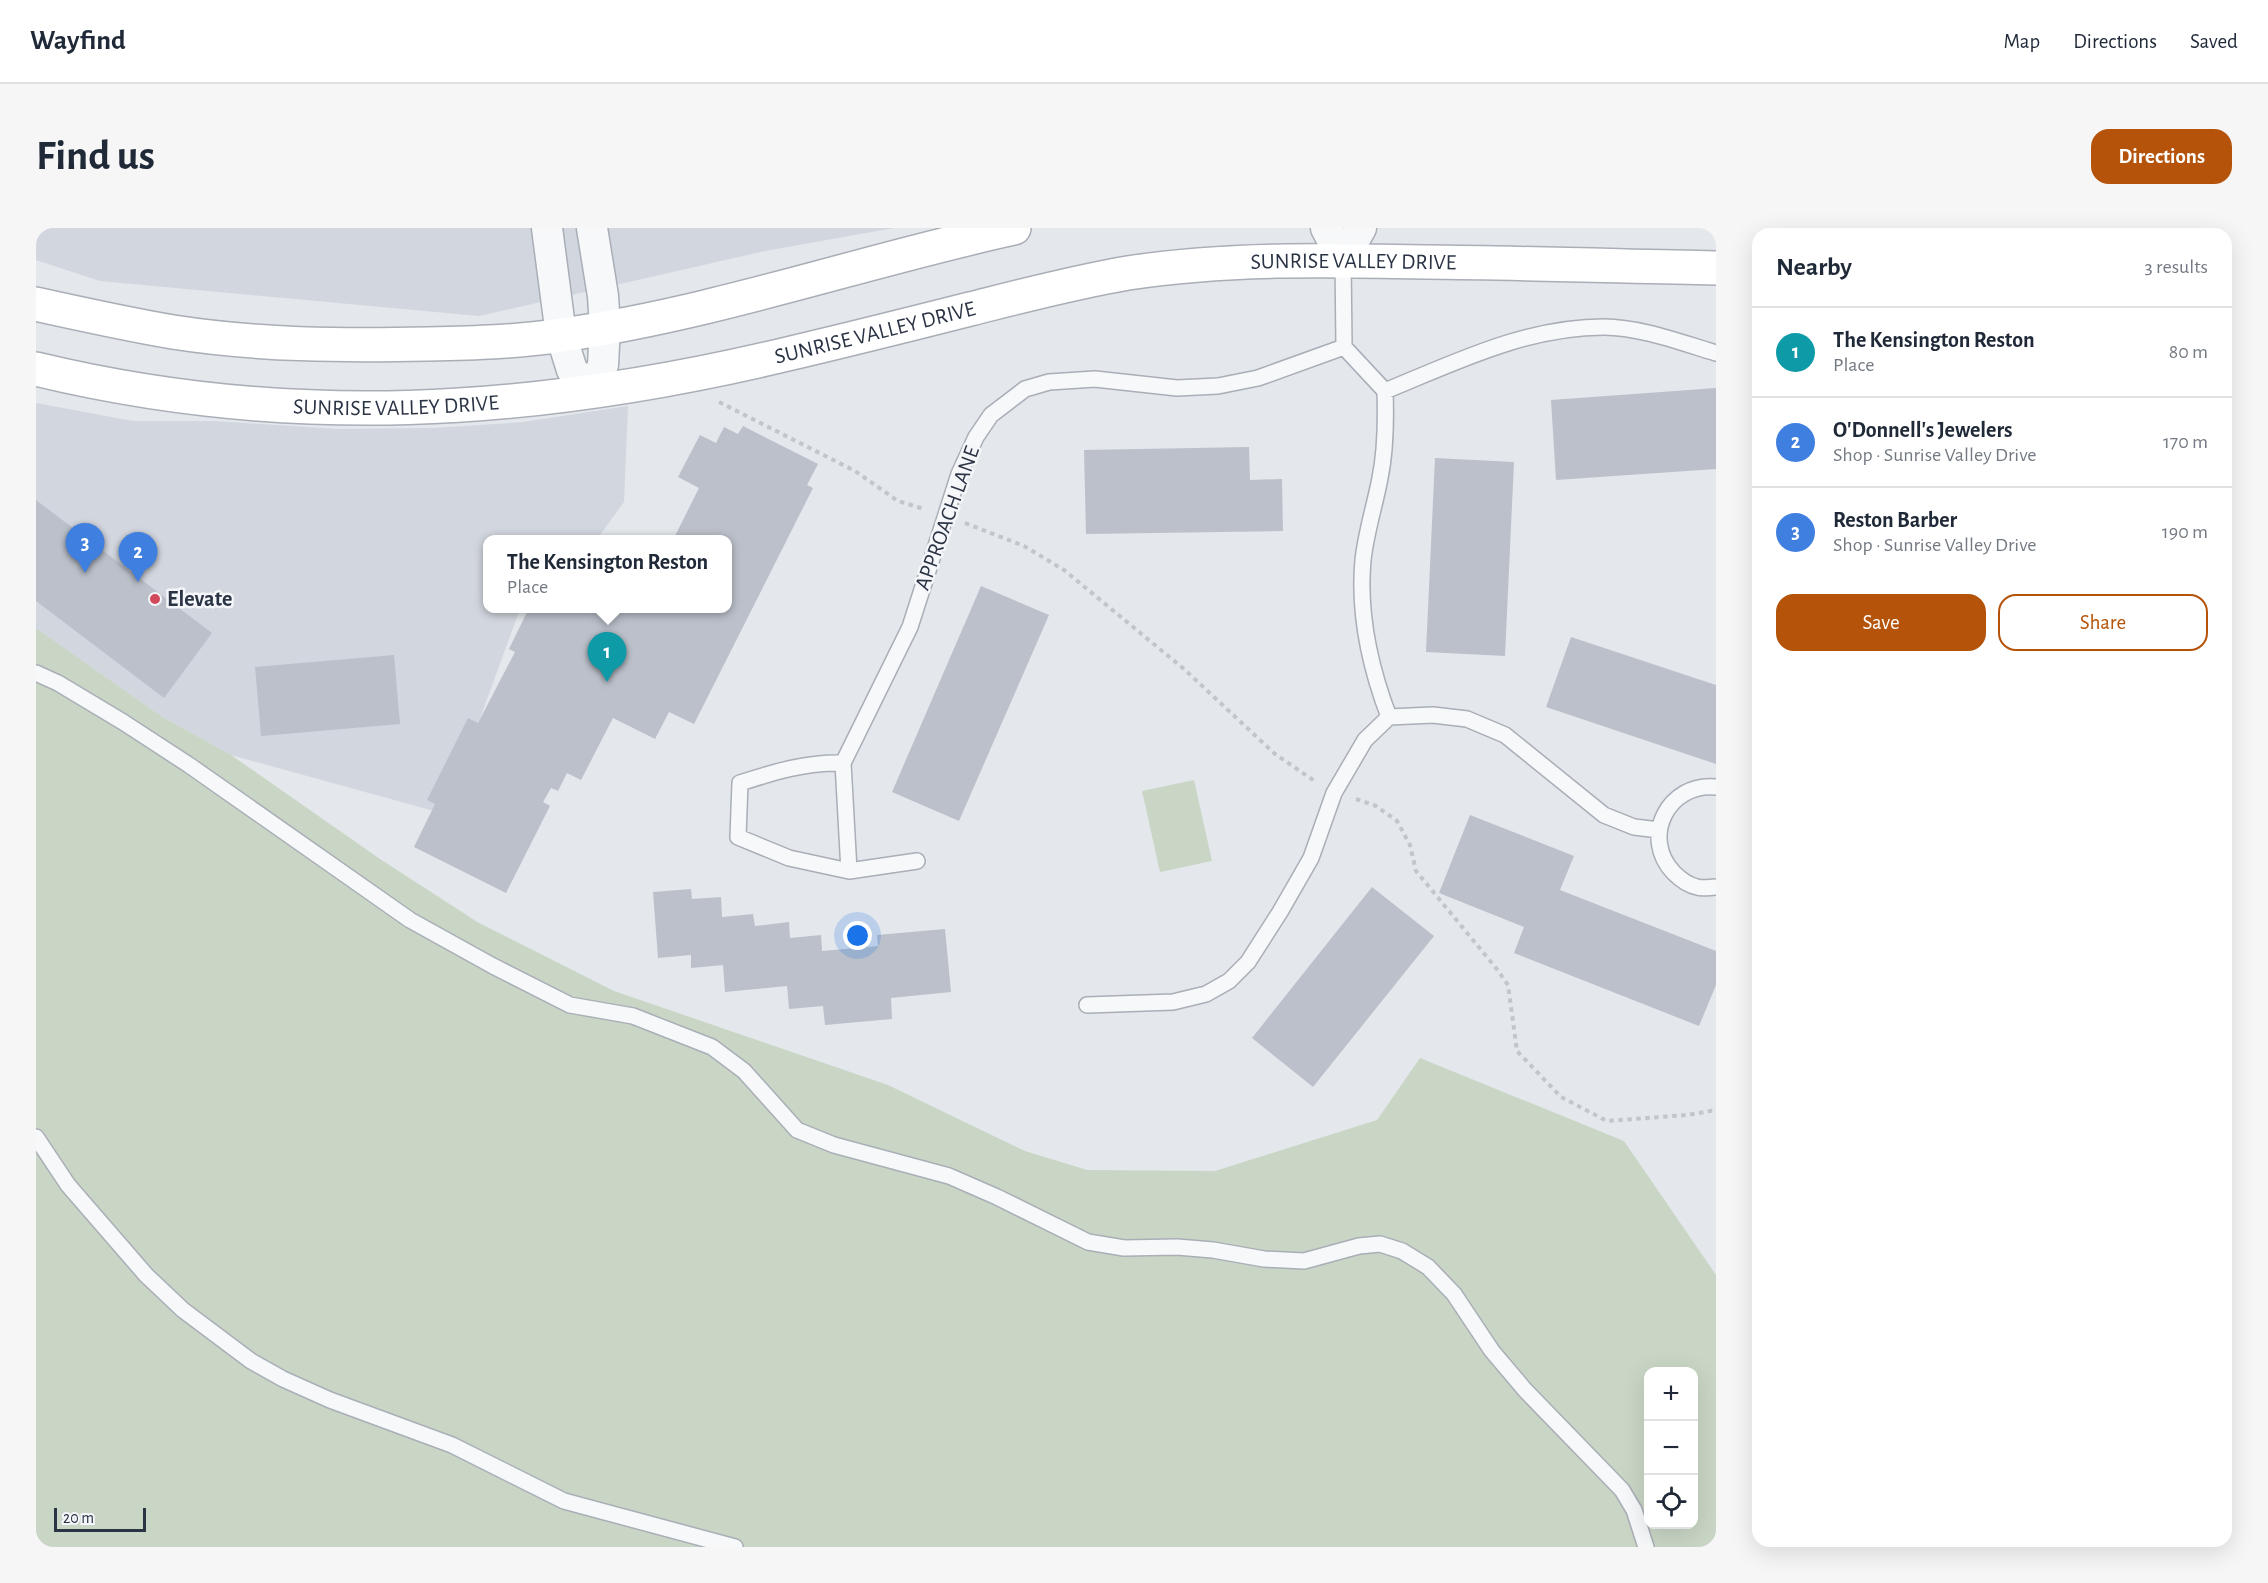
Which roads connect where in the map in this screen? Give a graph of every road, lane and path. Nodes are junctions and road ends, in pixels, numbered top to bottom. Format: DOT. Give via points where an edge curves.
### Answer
graph roads {
  1 [pos="547,228"];
  2 [pos="592,228"];
  3 [pos="1014,228"];
  4 [pos="1326,228"];
  5 [pos="1361,228"];
  6 [pos="1343,260"];
  7 [pos="1716,268"];
  8 [pos="36,304"];
  9 [pos="605,327"];
  10 [pos="561,336"];
  11 [pos="1344,347"];
  12 [pos="1716,353"];
  13 [pos="36,369"];
  14 [pos="1385,391"];
  15 [pos="592,392"];
  16 [pos="718,401"];
  17 [pos="946,516"];
  18 [pos="36,673"];
  19 [pos="1389,717"];
  20 [pos="843,762"];
  21 [pos="1716,788"];
  22 [pos="1334,793"];
  23 [pos="1659,830"];
  24 [pos="917,861"];
  25 [pos="849,871"];
  26 [pos="1716,887"];
  27 [pos="1087,1005"];
  28 [pos="1716,1110"];
  29 [pos="36,1137"];
  30 [pos="735,1547"];
  31 [pos="1646,1547"];
  1 -- 10 [label="street"];
  2 -- 9 [label="street"];
  3 -- 9 [label="main road" via="708,307"];
  4 -- 6 [label="street"];
  5 -- 6 [label="street"];
  6 -- 7 [label="main road, SUNRISE VALLEY DRIVE"];
  6 -- 11 [label="lane"];
  6 -- 15 [label="main road, SUNRISE VALLEY DRIVE" via="1239,262 1116,275 716,370"];
  8 -- 10 [label="main road" via="175,332 323,345 485,342"];
  9 -- 10 [label="main road"];
  9 -- 15 [label="street" via="603,365"];
  10 -- 15 [label="street" via="572,370"];
  11 -- 14 [label="lane"];
  11 -- 17 [label="lane, APPROACH LANE" via="1258,378 1218,386 1178,388 1095,379 1049,382 1025,389 991,415 976,437"];
  12 -- 14 [label="lane" via="1661,336 1606,327 1555,330 1498,344"];
  13 -- 15 [label="main road, SUNRISE VALLEY DRIVE" via="170,395 312,407 450,407"];
  14 -- 19 [label="lane" via="1386,434 1363,560 1362,597 1375,681"];
  16 -- 17 [label="path" via="855,471 898,501"];
  17 -- 20 [label="lane, APPROACH LANE" via="910,627"];
  17 -- 22 [label="path" via="1024,546 1064,570 1184,669 1275,754"];
  18 -- 31 [label="lane" via="58,682 199,772 410,920 570,1005 633,1016 711,1047 744,1071 797,1130 834,1145 949,1176 1088,1242 1304,1261 1359,1246 1380,1244 1402,1251 1428,1267 1454,1294 1492,1351 1622,1490 1634,1510"];
  19 -- 22 [label="lane" via="1365,740"];
  19 -- 23 [label="lane" via="1433,715 1467,719 1505,735 1604,815 1634,827"];
  20 -- 25 [label="lane, APPROACH LANE"];
  20 -- 25 [label="lane" via="789,767 740,783 738,837 789,858"];
  21 -- 23 [label="lane" via="1692,789 1676,799 1665,812"];
  22 -- 27 [label="lane" via="1301,876 1248,962 1229,981 1206,994 1173,1002"];
  22 -- 28 [label="path" via="1376,806 1397,821 1410,845 1416,871 1508,985 1516,1051 1561,1097 1607,1121"];
  23 -- 26 [label="lane" via="1659,848 1666,865 1681,880 1698,888"];
  24 -- 25 [label="lane"];
  29 -- 30 [label="lane" via="68,1185 146,1275 183,1310 251,1361 330,1400 452,1445 564,1501"];
}
